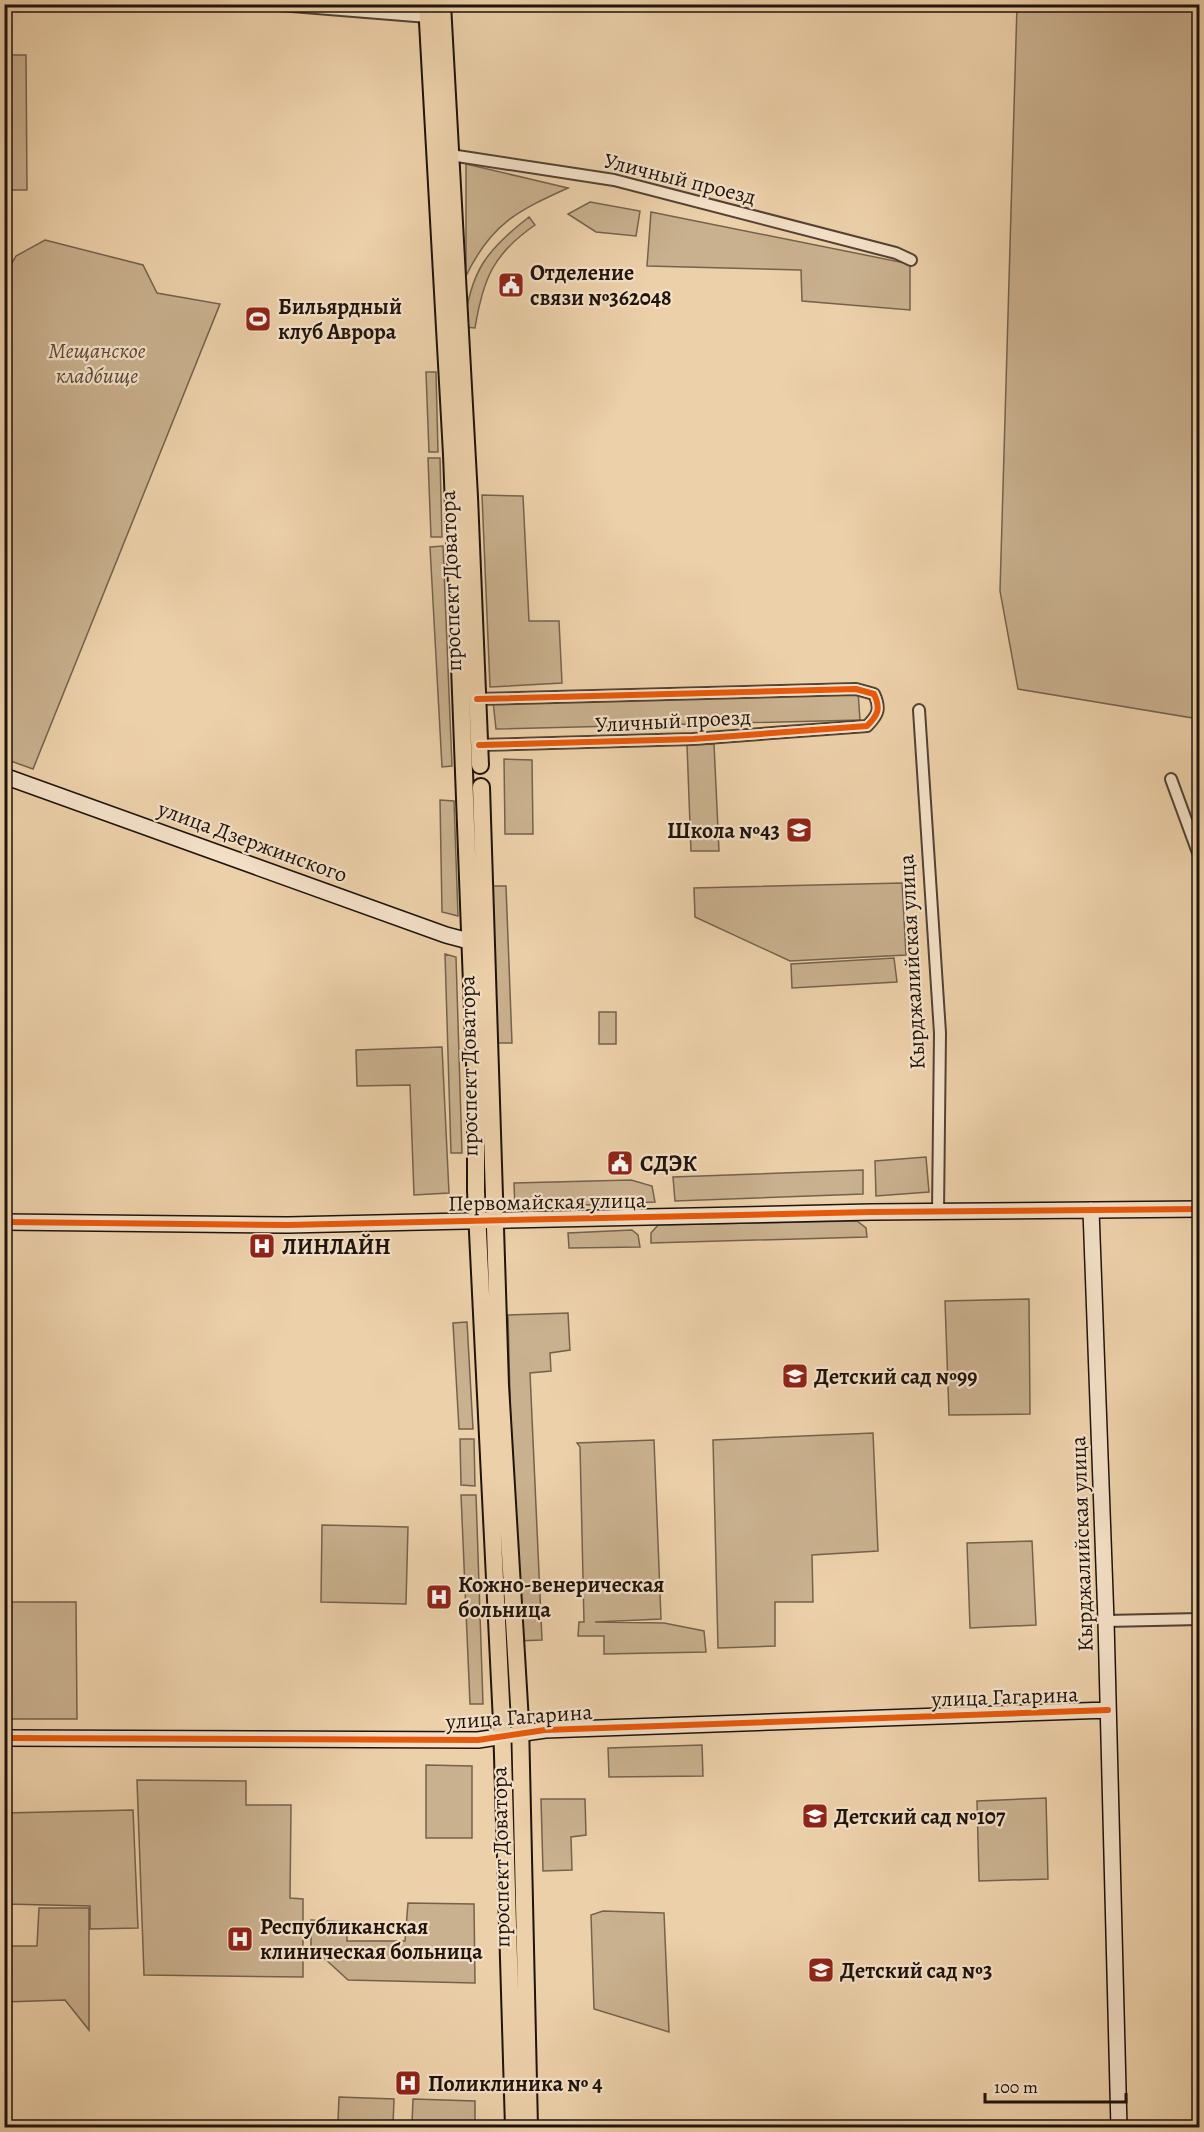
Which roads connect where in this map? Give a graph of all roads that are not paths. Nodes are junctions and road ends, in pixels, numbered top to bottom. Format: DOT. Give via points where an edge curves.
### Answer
graph roads {
  1 [pos="267,4"];
  2 [pos="442,4"];
  3 [pos="427,11"];
  4 [pos="444,154"];
  5 [pos="910,260"];
  6 [pos="477,699"];
  7 [pos="919,710"];
  8 [pos="479,744"];
  9 [pos="480,765"];
  10 [pos="4,776"];
  11 [pos="1171,779"];
  12 [pos="481,787"];
  13 [pos="1200,858"];
  14 [pos="478,943"];
  15 [pos="1200,1209"];
  16 [pos="1091,1210"];
  17 [pos="938,1212"];
  18 [pos="477,1221"];
  19 [pos="494,1221"];
  20 [pos="4,1222"];
  21 [pos="1200,1619"];
  22 [pos="1106,1621"];
  23 [pos="1108,1710"];
  24 [pos="520,1734"];
  25 [pos="503,1737"];
  26 [pos="4,1738"];
  27 [pos="514,2127"];
  28 [pos="529,2127"];
  29 [pos="1119,2127"];
  1 -- 3 [label="street"];
  2 -- 4 [label="main road, проспект Доватора"];
  3 -- 4 [label="main road, проспект Доватора"];
  4 -- 5 [label="street, Уличный проезд" via="625,182 896,253"];
  4 -- 6 [label="main road, проспект Доватора"];
  4 -- 14 [label="main road, проспект Доватора" via="452,454"];
  6 -- 8 [label="main road, проспект Доватора"];
  6 -- 8 [label="street, Уличный проезд" via="856,689 874,694 877,702 877,716 867,726 693,739"];
  7 -- 17 [label="street, Кырджалийская улица" via="940,1033"];
  8 -- 9 [label="main road, проспект Доватора"];
  9 -- 12 [label="street, проспект Доватора"];
  10 -- 14 [label="street, улица Дзержинского"];
  11 -- 13 [label="street"];
  12 -- 14 [label="main road, проспект Доватора"];
  14 -- 18 [label="main road, проспект Доватора"];
  14 -- 19 [label="main road, проспект Доватора"];
  15 -- 16 [label="street, Первомайская улица"];
  16 -- 17 [label="street, Первомайская улица"];
  16 -- 22 [label="street, Кырджалийская улица"];
  17 -- 19 [label="street, Первомайская улица"];
  18 -- 19 [label="street, Первомайская улица"];
  18 -- 20 [label="street, Первомайская улица" via="288,1225"];
  18 -- 25 [label="main road, проспект Доватора"];
  19 -- 24 [label="main road, проспект Доватора"];
  21 -- 22 [label="street"];
  22 -- 23 [label="street, Кырджалийская улица"];
  23 -- 24 [label="street, улица Гагарина"];
  23 -- 29 [label="street, Кырджалийская улица"];
  24 -- 25 [label="street, улица Гагарина"];
  24 -- 28 [label="main road, проспект Доватора"];
  25 -- 26 [label="street, улица Гагарина"];
  25 -- 27 [label="main road, проспект Доватора"];
}
